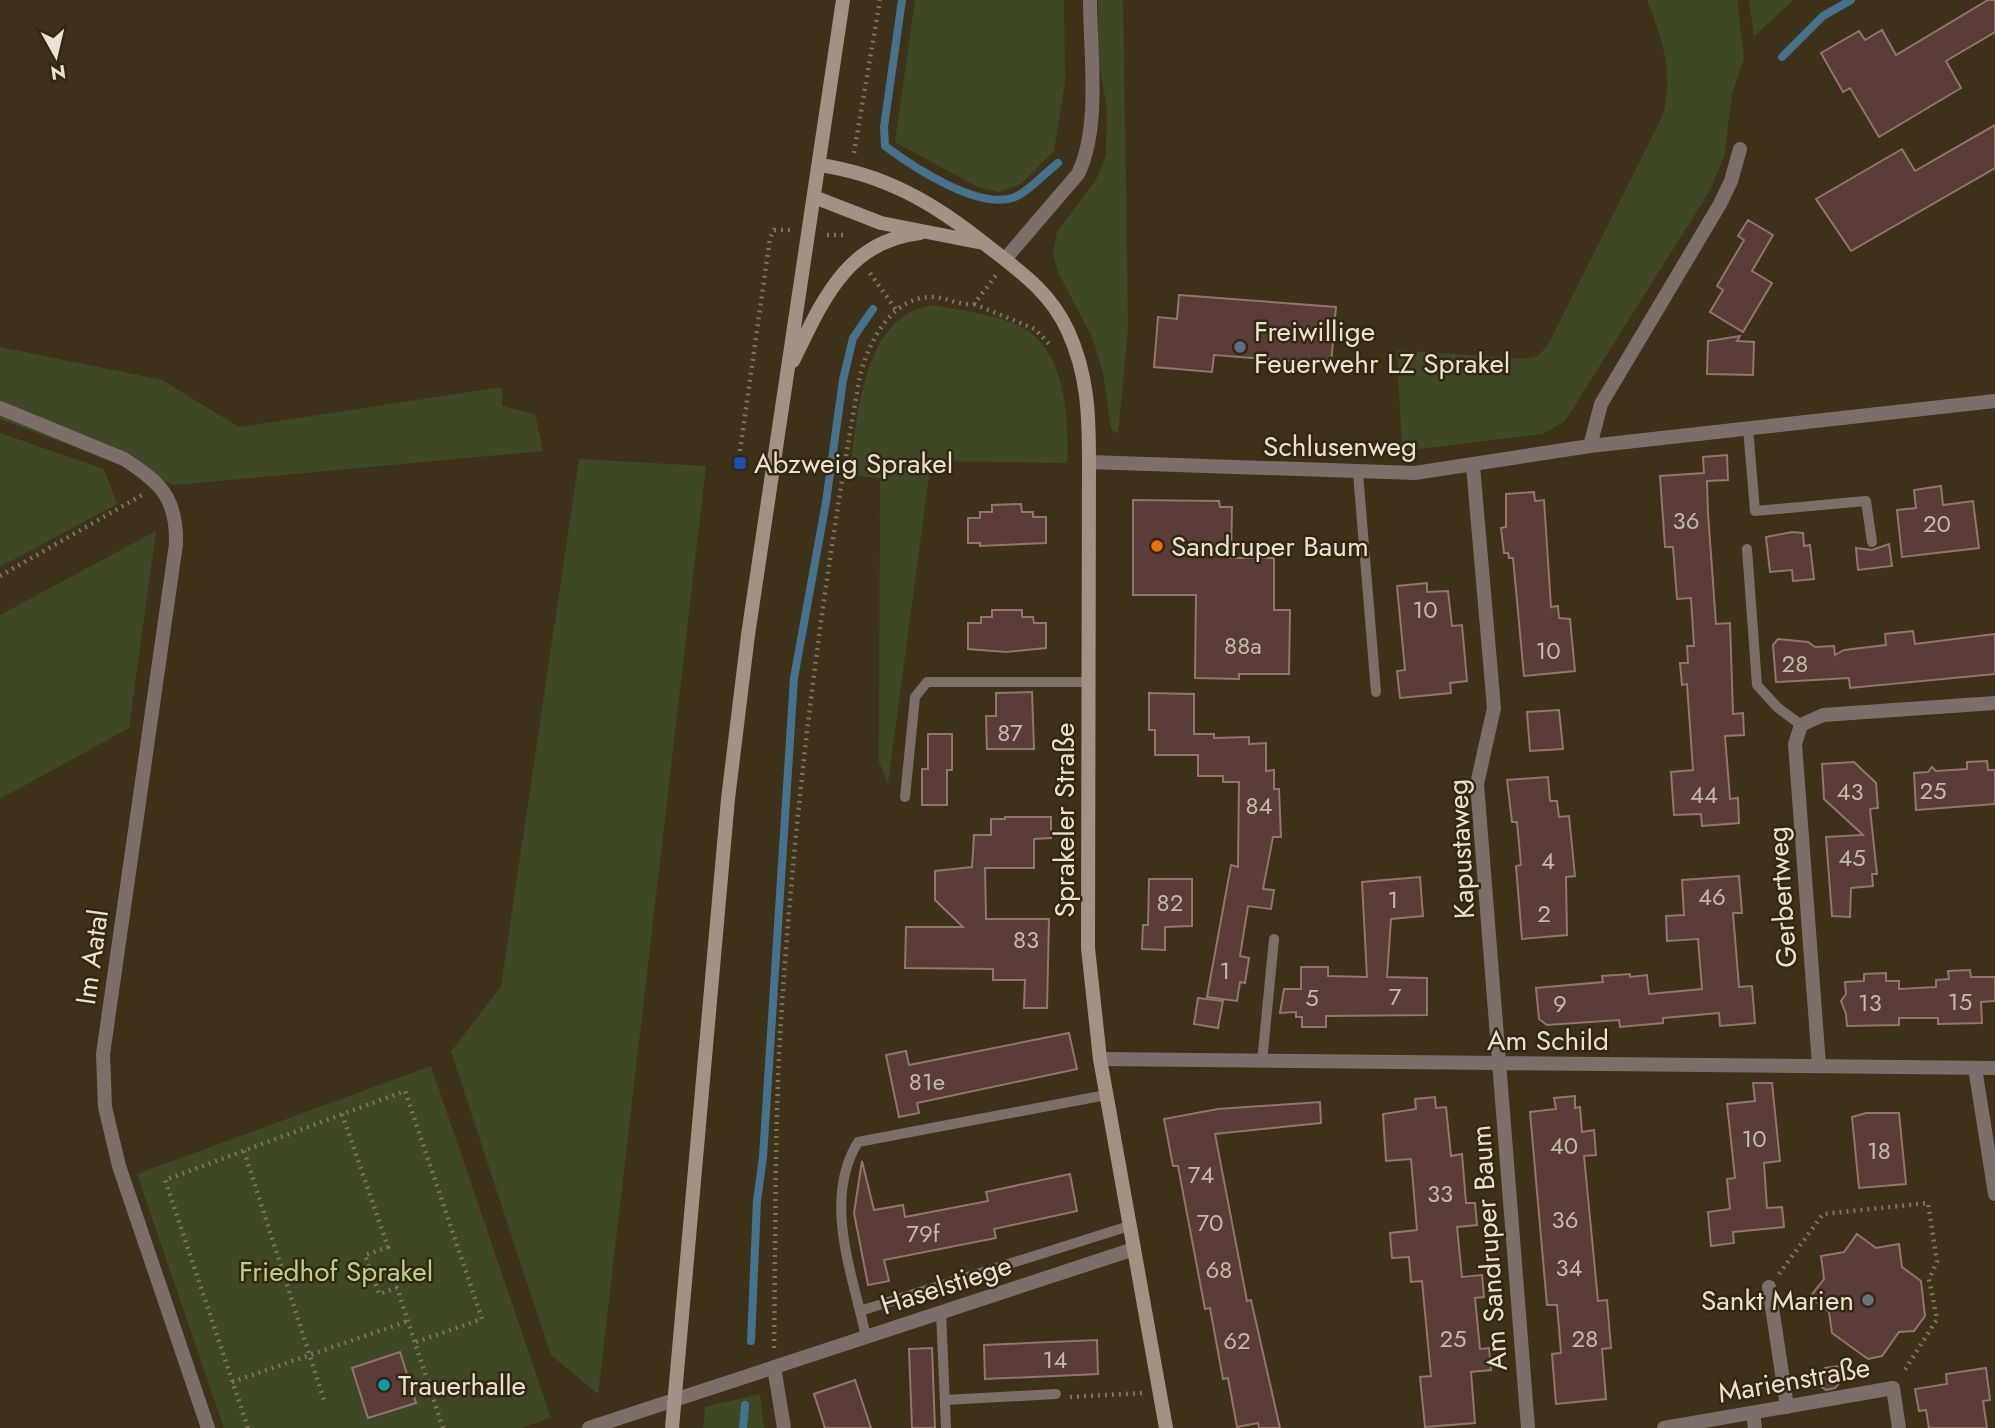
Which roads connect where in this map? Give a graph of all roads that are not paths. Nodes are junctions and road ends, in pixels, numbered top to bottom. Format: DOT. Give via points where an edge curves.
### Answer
graph roads {
  1 [pos="843,0"];
  2 [pos="1090,0"];
  3 [pos="1740,149"];
  4 [pos="819,165"];
  5 [pos="814,197"];
  6 [pos="920,233"];
  7 [pos="985,244"];
  8 [pos="1006,258"];
  9 [pos="787,375"];
  10 [pos="1995,401"];
  11 [pos="0,408"];
  12 [pos="1748,428"];
  13 [pos="1590,446"];
  14 [pos="1089,462"];
  15 [pos="1474,466"];
  16 [pos="1358,473"];
  17 [pos="1872,541"];
  18 [pos="1747,549"];
  19 [pos="1089,682"];
  20 [pos="1376,692"];
  21 [pos="1995,702"];
  22 [pos="1801,725"];
  23 [pos="905,797"];
  24 [pos="1274,939"];
  25 [pos="1100,1059"];
  26 [pos="1262,1062"];
  27 [pos="1500,1064"];
  28 [pos="1819,1065"];
  29 [pos="1975,1068"];
  30 [pos="1995,1068"];
  31 [pos="1107,1095"];
  32 [pos="1995,1194"];
  33 [pos="1129,1226"];
  34 [pos="1133,1249"];
  35 [pos="1769,1287"];
  36 [pos="860,1311"];
  37 [pos="941,1312"];
  38 [pos="866,1337"];
  39 [pos="774,1367"];
  40 [pos="1056,1394"];
  41 [pos="945,1400"];
  42 [pos="1787,1407"];
  43 [pos="1752,1413"];
  44 [pos="208,1428"];
  45 [pos="589,1428"];
  46 [pos="672,1428"];
  47 [pos="785,1428"];
  48 [pos="946,1428"];
  49 [pos="1166,1428"];
  50 [pos="1528,1428"];
  51 [pos="1664,1428"];
  52 [pos="1755,1428"];
  53 [pos="1899,1428"];
  1 -- 4 [label="street, Sprakeler Straße"];
  2 -- 8 [label="street" via="1090,125 1085,159 1078,174"];
  3 -- 13 [label="street" via="1720,204 1601,404"];
  4 -- 5 [label="street, Sprakeler Straße"];
  4 -- 7 [label="street, Sprakeler Straße" via="851,169 898,186 966,226"];
  5 -- 6 [label="street, Sprakeler Straße" via="870,220"];
  5 -- 9 [label="street, Sprakeler Straße"];
  6 -- 7 [label="street, Sprakeler Straße"];
  6 -- 9 [label="street, Sprakeler Straße" via="877,246 844,269"];
  7 -- 8 [label="street, Sprakeler Straße"];
  8 -- 14 [label="street, Sprakeler Straße" via="1045,295 1075,347 1088,398"];
  9 -- 46 [label="street, Sprakeler Straße" via="727,799"];
  10 -- 12 [label="street, Schlusenweg"];
  11 -- 44 [label="street, Im Aatal" via="124,459 170,498 177,518 103,1054 105,1107 120,1166"];
  12 -- 13 [label="street, Schlusenweg"];
  12 -- 17 [label="lane" via="1755,511 1866,501"];
  13 -- 15 [label="street, Schlusenweg"];
  14 -- 16 [label="street, Schlusenweg"];
  14 -- 19 [label="street, Sprakeler Straße"];
  15 -- 16 [label="street, Schlusenweg"];
  15 -- 27 [label="street, Kapustaweg" via="1494,708 1477,785"];
  16 -- 20 [label="lane"];
  18 -- 22 [label="lane" via="1757,685"];
  19 -- 23 [label="lane" via="927,682 915,697"];
  19 -- 25 [label="street, Sprakeler Straße" via="1088,948"];
  21 -- 22 [label="street" via="1823,715"];
  22 -- 28 [label="street, Gerbertweg" via="1795,744"];
  24 -- 26 [label="lane"];
  25 -- 26 [label="street, Am Schild"];
  25 -- 31 [label="street, Sprakeler Straße"];
  26 -- 27 [label="street, Am Schild"];
  27 -- 28 [label="street, Am Schild"];
  27 -- 50 [label="street, Am Sandruper Baum"];
  28 -- 29 [label="street, Am Schild"];
  29 -- 30 [label="street, Am Schild"];
  29 -- 32 [label="street"];
  31 -- 33 [label="street, Sprakeler Straße"];
  31 -- 36 [label="lane" via="858,1142 846,1161 839,1218"];
  33 -- 34 [label="street, Sprakeler Straße"];
  33 -- 36 [label="lane"];
  34 -- 37 [label="street, Haselstiege"];
  34 -- 49 [label="street, Sprakeler Straße"];
  35 -- 42 [label="street"];
  36 -- 38 [label="lane"];
  37 -- 38 [label="street, Haselstiege"];
  37 -- 41 [label="lane"];
  38 -- 39 [label="street, Haselstiege"];
  39 -- 45 [label="street, Haselstiege"];
  39 -- 47 [label="street"];
  40 -- 41 [label="lane"];
  41 -- 48 [label="lane"];
  42 -- 43 [label="street, Marienstraße"];
  42 -- 53 [label="street, Marienstraße" via="1893,1388"];
  43 -- 51 [label="street, Marienstraße"];
  43 -- 52 [label="street"];
}
